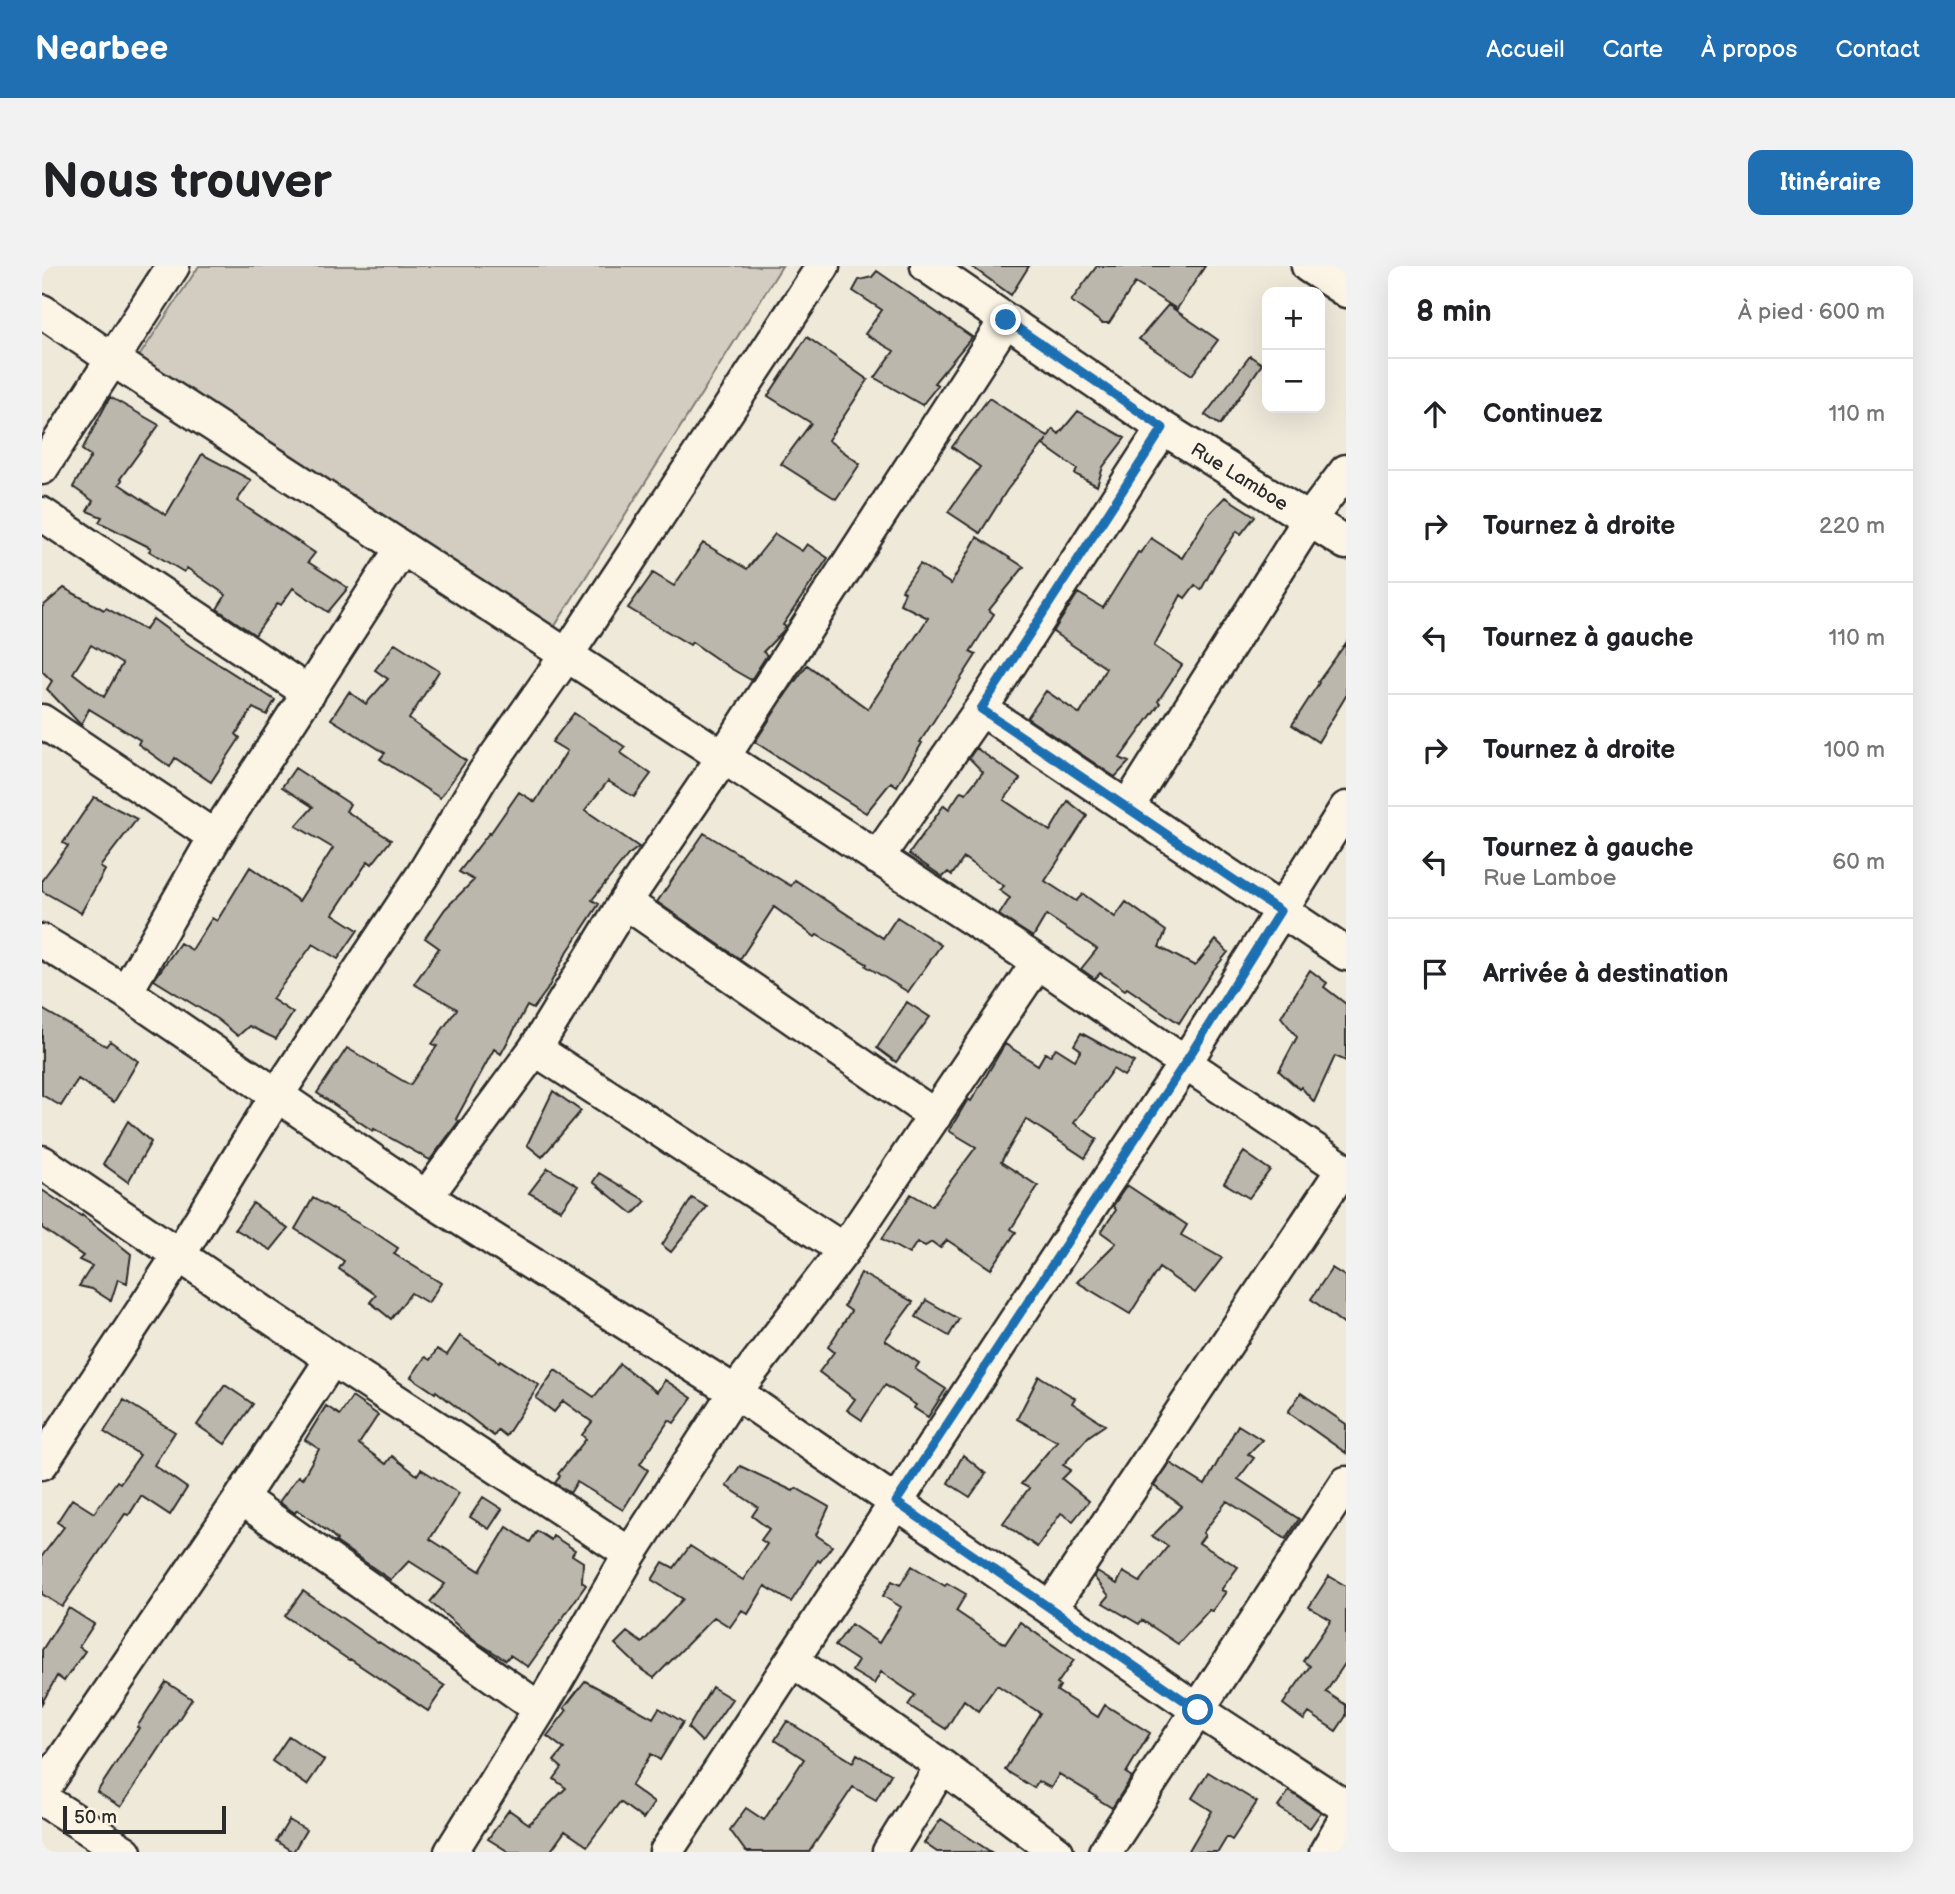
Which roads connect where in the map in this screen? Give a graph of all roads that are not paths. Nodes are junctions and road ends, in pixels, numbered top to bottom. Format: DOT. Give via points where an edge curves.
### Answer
graph roads {
  1 [pos="173,266"];
  2 [pos="822,266"];
  3 [pos="927,266"];
  4 [pos="1308,266"];
  5 [pos="1346,291"];
  6 [pos="42,311"];
  7 [pos="1006,320"];
  8 [pos="112,359"];
  9 [pos="1163,428"];
  10 [pos="42,468"];
  11 [pos="1346,471"];
  12 [pos="42,514"];
  13 [pos="1309,520"];
  14 [pos="1346,543"];
  15 [pos="402,548"];
  16 [pos="566,656"];
  17 [pos="309,693"];
  18 [pos="981,709"];
  19 [pos="42,721"];
  20 [pos="724,756"];
  21 [pos="1127,808"];
  22 [pos="1346,808"];
  23 [pos="215,837"];
  24 [pos="877,858"];
  25 [pos="625,902"];
  26 [pos="1280,911"];
  27 [pos="42,941"];
  28 [pos="1346,954"];
  29 [pos="1038,962"];
  30 [pos="126,992"];
  31 [pos="536,1049"];
  32 [pos="1185,1063"];
  33 [pos="277,1094"];
  34 [pos="935,1116"];
  35 [pos="42,1162"];
  36 [pos="1345,1170"];
  37 [pos="426,1197"];
  38 [pos="844,1250"];
  39 [pos="178,1255"];
  40 [pos="332,1359"];
  41 [pos="735,1392"];
  42 [pos="42,1463"];
  43 [pos="1346,1483"];
  44 [pos="241,1498"];
  45 [pos="896,1502"];
  46 [pos="630,1554"];
  47 [pos="1051,1608"];
  48 [pos="793,1661"];
  49 [pos="540,1709"];
  50 [pos="1198,1710"];
  51 [pos="942,1766"];
  52 [pos="42,1791"];
  53 [pos="42,1798"];
  54 [pos="1346,1807"];
  55 [pos="1346,1818"];
  56 [pos="125,1852"];
  57 [pos="451,1852"];
  58 [pos="666,1852"];
  59 [pos="889,1852"];
  60 [pos="1057,1852"];
  61 [pos="1105,1852"];
  62 [pos="1326,1852"];
  1 -- 8 [label="street"];
  2 -- 16 [label="street"];
  3 -- 7 [label="street, Rue Lamboe"];
  4 -- 5 [label="street"];
  6 -- 8 [label="street"];
  7 -- 9 [label="street, Rue Lamboe"];
  7 -- 20 [label="street"];
  8 -- 10 [label="street"];
  8 -- 15 [label="street"];
  9 -- 13 [label="street, Rue Lamboe"];
  9 -- 18 [label="street"];
  11 -- 13 [label="street"];
  12 -- 17 [label="street"];
  13 -- 14 [label="street, Rue Lamboe"];
  13 -- 21 [label="street"];
  15 -- 16 [label="street"];
  15 -- 17 [label="street"];
  16 -- 20 [label="street"];
  16 -- 33 [label="street" via="484,773 422,876"];
  17 -- 23 [label="street"];
  18 -- 21 [label="street"];
  18 -- 24 [label="street"];
  19 -- 23 [label="street"];
  20 -- 24 [label="street"];
  20 -- 25 [label="street"];
  21 -- 26 [label="street"];
  22 -- 26 [label="street"];
  23 -- 30 [label="street"];
  24 -- 29 [label="street"];
  25 -- 31 [label="street"];
  25 -- 34 [label="street"];
  26 -- 28 [label="street"];
  26 -- 32 [label="street"];
  27 -- 30 [label="street"];
  29 -- 32 [label="street"];
  29 -- 34 [label="street"];
  30 -- 33 [label="street"];
  31 -- 37 [label="street"];
  31 -- 38 [label="street"];
  32 -- 36 [label="street"];
  32 -- 45 [label="street"];
  33 -- 37 [label="street"];
  33 -- 39 [label="street"];
  34 -- 38 [label="street"];
  35 -- 39 [label="street"];
  36 -- 47 [label="street"];
  37 -- 41 [label="street"];
  38 -- 41 [label="street"];
  39 -- 40 [label="street"];
  39 -- 42 [label="street"];
  40 -- 44 [label="street"];
  40 -- 46 [label="street"];
  41 -- 45 [label="street"];
  41 -- 46 [label="street"];
  43 -- 50 [label="street"];
  44 -- 49 [label="street"];
  44 -- 52 [label="street"];
  45 -- 47 [label="street"];
  45 -- 48 [label="street"];
  46 -- 49 [label="street"];
  47 -- 50 [label="street"];
  48 -- 51 [label="street"];
  48 -- 58 [label="street"];
  49 -- 57 [label="street"];
  50 -- 54 [label="street"];
  50 -- 61 [label="street"];
  51 -- 59 [label="street"];
  51 -- 60 [label="street"];
  53 -- 56 [label="street"];
  55 -- 62 [label="street"];
}
